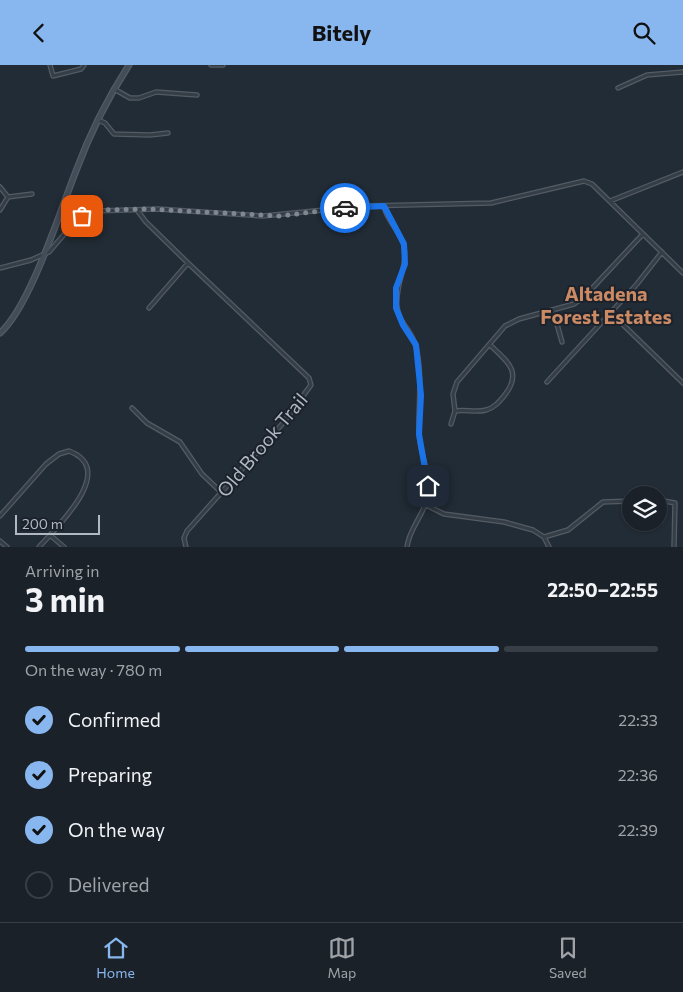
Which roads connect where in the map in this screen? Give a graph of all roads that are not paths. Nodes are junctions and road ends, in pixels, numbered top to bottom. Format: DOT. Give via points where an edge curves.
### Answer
graph roads {
  1 [pos="50,65"];
  2 [pos="84,65"];
  3 [pos="129,65"];
  4 [pos="212,65"];
  5 [pos="223,65"];
  6 [pos="683,72"];
  7 [pos="618,88"];
  8 [pos="114,89"];
  9 [pos="197,95"];
  10 [pos="97,119"];
  11 [pos="168,133"];
  12 [pos="683,173"];
  13 [pos="0,187"];
  14 [pos="32,194"];
  15 [pos="8,197"];
  16 [pos="610,201"];
  17 [pos="384,206"];
  18 [pos="0,210"];
  19 [pos="137,210"];
  20 [pos="643,234"];
  21 [pos="662,252"];
  22 [pos="42,256"];
  23 [pos="188,263"];
  24 [pos="0,267"];
  25 [pos="683,273"];
  26 [pos="149,308"];
  27 [pos="553,310"];
  28 [pos="610,313"];
  29 [pos="0,333"];
  30 [pos="562,342"];
  31 [pos="490,345"];
  32 [pos="547,381"];
  33 [pos="683,383"];
  34 [pos="132,408"];
  35 [pos="455,411"];
  36 [pos="451,424"];
  37 [pos="222,493"];
  38 [pos="622,501"];
  39 [pos="667,502"];
  40 [pos="426,505"];
  41 [pos="0,516"];
  42 [pos="50,535"];
  43 [pos="544,537"];
  44 [pos="0,541"];
  45 [pos="6,547"];
  46 [pos="39,547"];
  47 [pos="64,547"];
  48 [pos="186,547"];
  49 [pos="407,547"];
  50 [pos="549,547"];
  51 [pos="674,547"];
  1 -- 2 [label="street" via="52,75 81,69"];
  3 -- 8 [label="main road"];
  4 -- 5 [label="street"];
  6 -- 7 [label="street" via="646,75"];
  8 -- 9 [label="street" via="139,99 156,93"];
  8 -- 10 [label="main road"];
  10 -- 11 [label="street" via="114,134"];
  10 -- 22 [label="main road"];
  12 -- 16 [label="street"];
  13 -- 15 [label="street"];
  14 -- 15 [label="street"];
  15 -- 18 [label="street"];
  16 -- 17 [label="street" via="584,181 491,203"];
  16 -- 20 [label="street"];
  17 -- 19 [label="street" via="263,216"];
  17 -- 40 [label="street" via="406,254 396,288 396,308 416,345 421,395 419,434 428,486"];
  19 -- 22 [label="street" via="101,210 82,216 52,250"];
  19 -- 23 [label="street"];
  20 -- 21 [label="street"];
  20 -- 27 [label="street" via="584,297 574,304"];
  21 -- 25 [label="street"];
  21 -- 28 [label="street"];
  22 -- 24 [label="street"];
  22 -- 29 [label="main road" via="13,318"];
  23 -- 26 [label="street"];
  23 -- 37 [label="street, Old Brook Trail" via="309,378 311,385 292,412"];
  27 -- 30 [label="street"];
  27 -- 31 [label="street" via="512,321"];
  28 -- 32 [label="street"];
  28 -- 33 [label="street"];
  31 -- 35 [label="street" via="457,382 453,394"];
  31 -- 35 [label="street" via="511,367 511,387 496,405 487,410"];
  34 -- 37 [label="street" via="148,423 180,442 202,474"];
  35 -- 36 [label="street"];
  37 -- 48 [label="street, Old Brook Trail" via="187,531 184,538"];
  38 -- 43 [label="street" via="604,502 568,530"];
  39 -- 51 [label="street" via="675,503"];
  40 -- 43 [label="street" via="444,514 504,522"];
  40 -- 49 [label="street" via="408,538"];
  41 -- 42 [label="street" via="46,464 69,451 82,457 87,464 89,479 69,514"];
  42 -- 46 [label="street"];
  42 -- 47 [label="street"];
  43 -- 50 [label="street"];
  44 -- 45 [label="street"];
}
